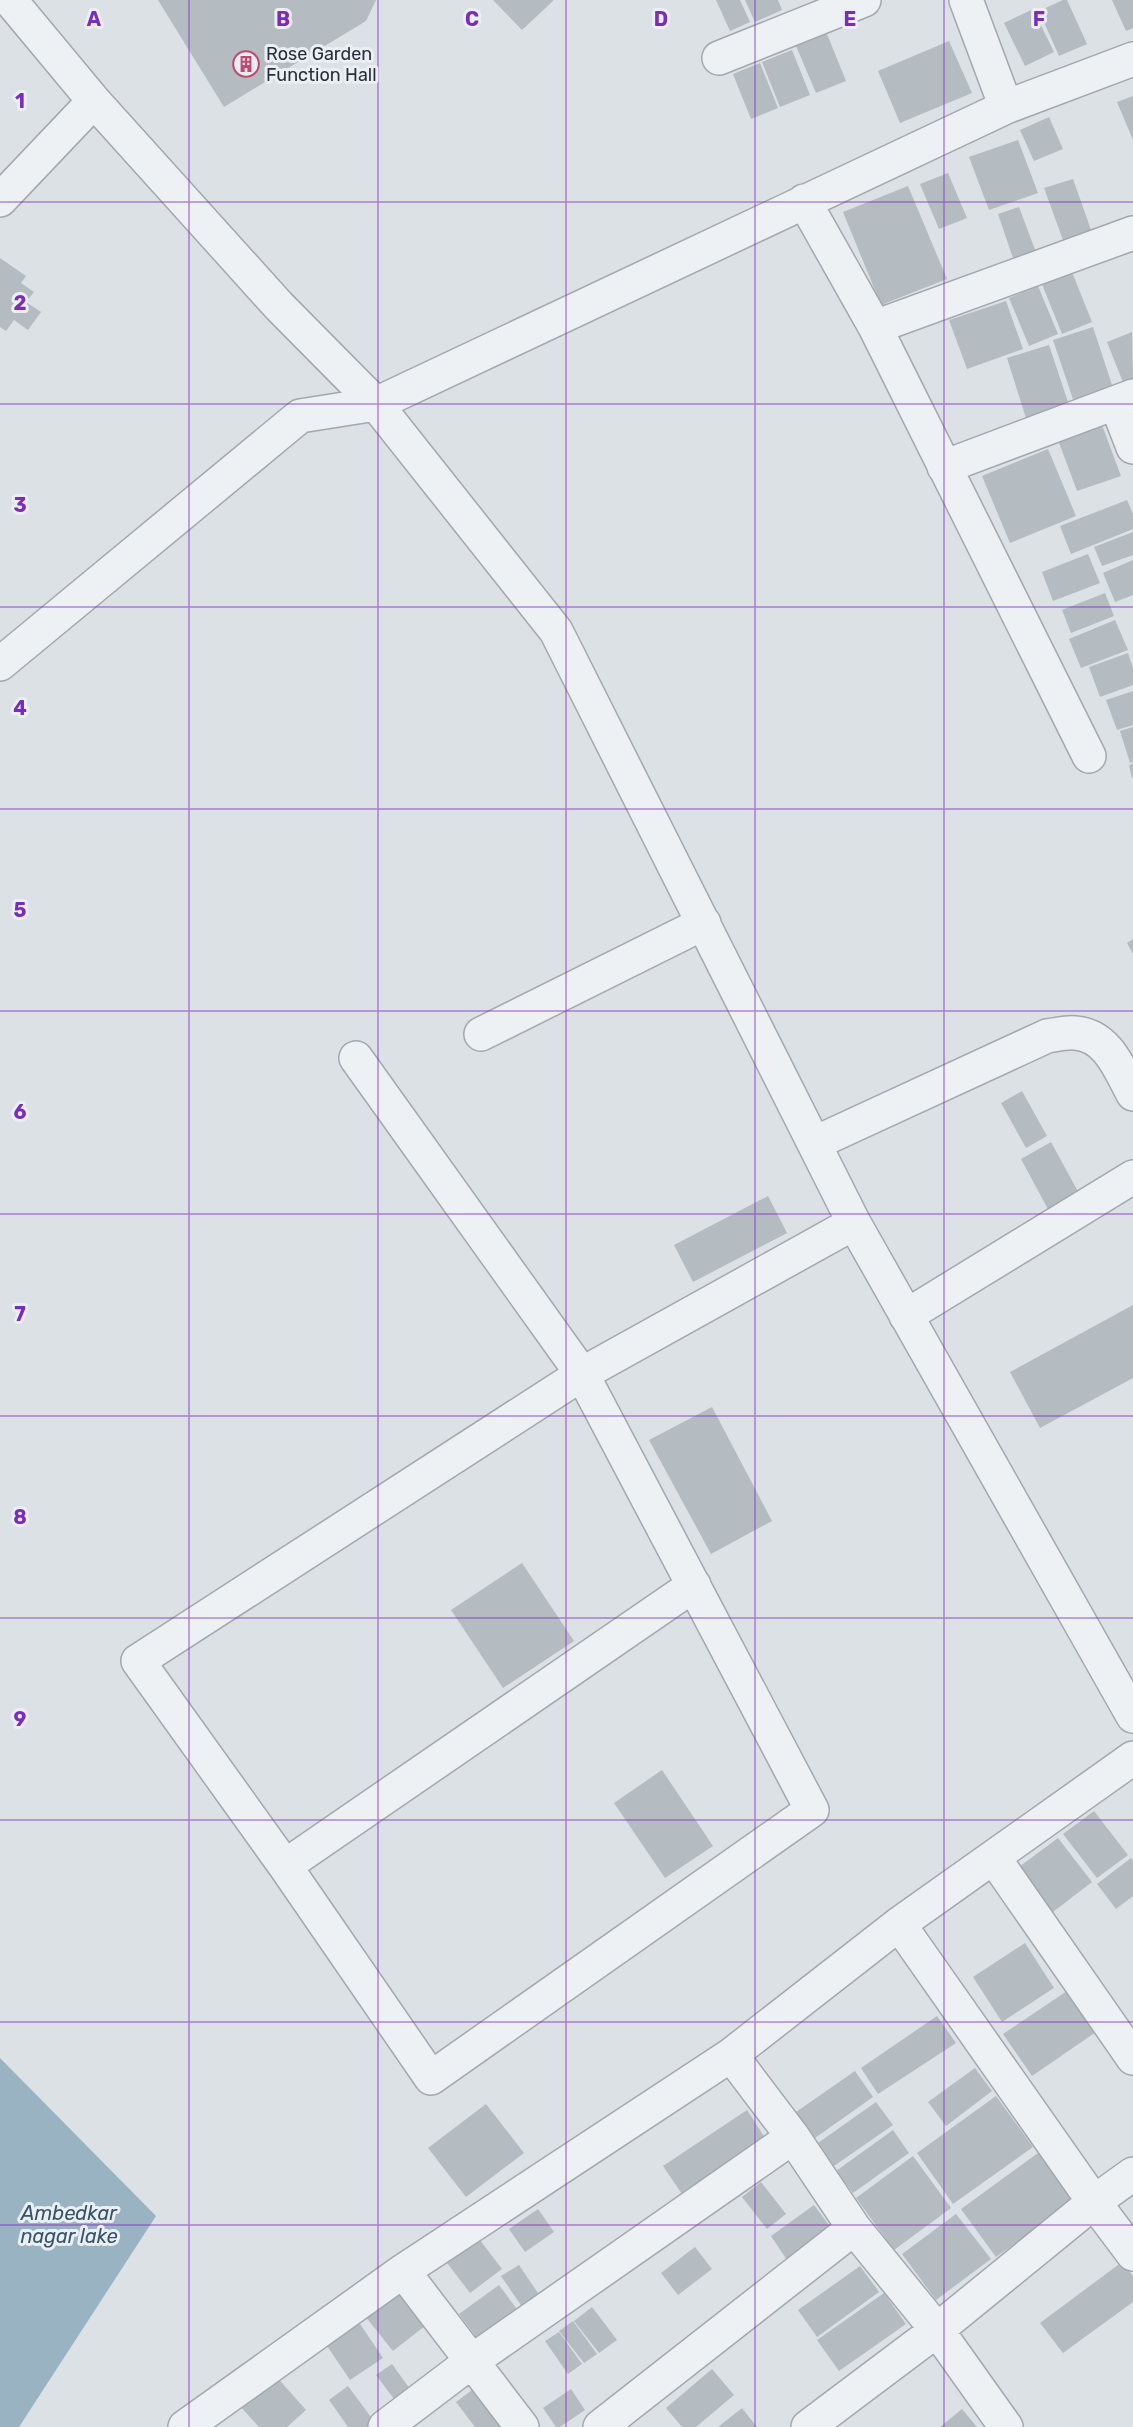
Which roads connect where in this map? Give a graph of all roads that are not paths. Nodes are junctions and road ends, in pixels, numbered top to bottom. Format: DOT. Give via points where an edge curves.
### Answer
graph roads {
  1 [pos="10,0"];
  2 [pos="864,0"];
  3 [pos="966,0"];
  4 [pos="719,58"];
  5 [pos="1133,59"];
  6 [pos="94,101"];
  7 [pos="1006,107"];
  8 [pos="0,201"];
  9 [pos="804,201"];
  10 [pos="1133,233"];
  11 [pos="874,327"];
  12 [pos="1125,399"];
  13 [pos="376,404"];
  14 [pos="1133,447"];
  15 [pos="944,467"];
  16 [pos="0,664"];
  17 [pos="1089,756"];
  18 [pos="704,923"];
  19 [pos="481,1034"];
  20 [pos="356,1058"];
  21 [pos="1133,1094"];
  22 [pos="815,1143"];
  23 [pos="1133,1177"];
  24 [pos="854,1223"];
  25 [pos="906,1316"];
  26 [pos="582,1374"];
  27 [pos="694,1586"];
  28 [pos="1133,1716"];
  29 [pos="1133,1758"];
  30 [pos="994,1858"];
  31 [pos="285,1866"];
  32 [pos="899,1924"];
  33 [pos="731,2055"];
  34 [pos="1133,2058"];
  35 [pos="793,2137"];
  36 [pos="1133,2174"];
  37 [pos="1094,2202"];
  38 [pos="854,2228"];
  39 [pos="1133,2254"];
  40 [pos="403,2271"];
  41 [pos="937,2330"];
  42 [pos="472,2361"];
  43 [pos="185,2427"];
  44 [pos="385,2427"];
  45 [pos="522,2427"];
  46 [pos="600,2427"];
  47 [pos="808,2427"];
  48 [pos="1006,2427"];
  1 -- 6 [label="street"];
  2 -- 4 [label="street"];
  3 -- 7 [label="street"];
  5 -- 7 [label="street"];
  6 -- 8 [label="street"];
  6 -- 13 [label="street" via="279,306"];
  7 -- 9 [label="street"];
  9 -- 11 [label="street"];
  9 -- 13 [label="street"];
  10 -- 11 [label="street"];
  11 -- 15 [label="street"];
  12 -- 14 [label="street"];
  12 -- 15 [label="street"];
  13 -- 16 [label="street" via="300,416"];
  13 -- 18 [label="street" via="556,631"];
  15 -- 17 [label="street"];
  18 -- 19 [label="street"];
  18 -- 22 [label="street"];
  20 -- 26 [label="street"];
  21 -- 22 [label="street" via="1114,1057 1099,1041 1076,1032 1047,1036"];
  22 -- 24 [label="street"];
  23 -- 25 [label="street"];
  24 -- 25 [label="street"];
  24 -- 26 [label="street"];
  25 -- 28 [label="street"];
  26 -- 27 [label="street"];
  26 -- 31 [label="street" via="138,1661"];
  27 -- 31 [label="street"];
  27 -- 31 [label="street" via="812,1810 431,2078"];
  29 -- 30 [label="street"];
  30 -- 32 [label="street"];
  30 -- 34 [label="street"];
  32 -- 33 [label="street"];
  32 -- 37 [label="street"];
  33 -- 35 [label="street"];
  33 -- 40 [label="street"];
  35 -- 38 [label="street"];
  35 -- 42 [label="street"];
  36 -- 37 [label="street"];
  37 -- 39 [label="street"];
  37 -- 41 [label="street"];
  38 -- 41 [label="street"];
  38 -- 46 [label="street"];
  40 -- 42 [label="street"];
  40 -- 43 [label="street"];
  41 -- 47 [label="street"];
  41 -- 48 [label="street"];
  42 -- 44 [label="street"];
  42 -- 45 [label="street"];
}
